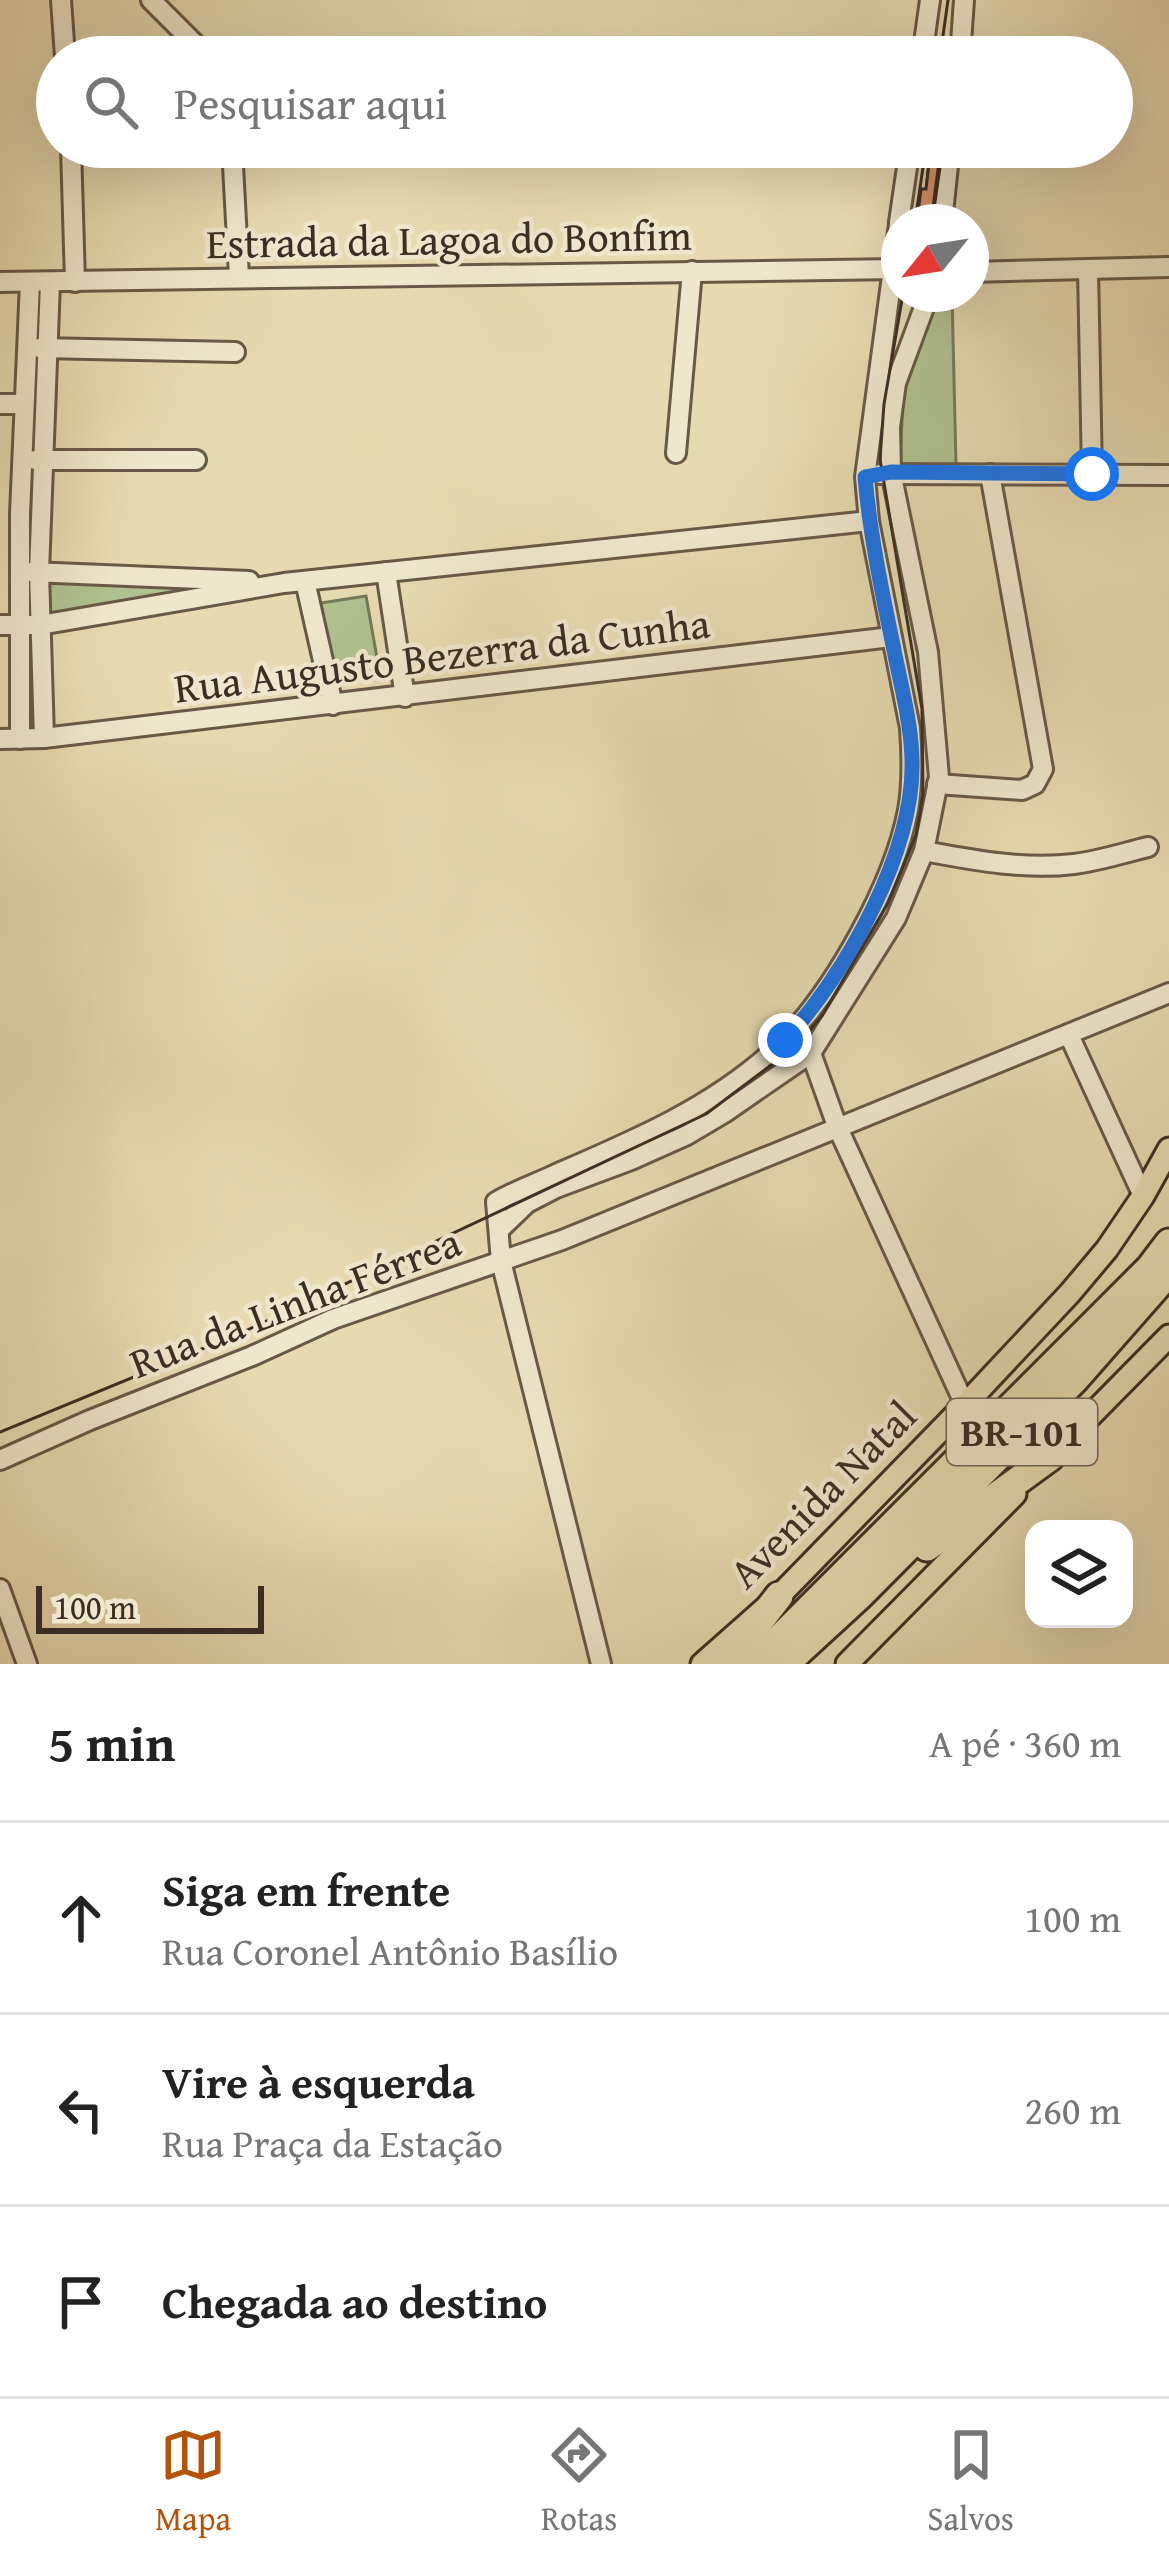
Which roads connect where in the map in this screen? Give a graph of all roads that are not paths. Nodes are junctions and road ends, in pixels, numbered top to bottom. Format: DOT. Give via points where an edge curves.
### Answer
graph roads {
  1 [pos="61,0"];
  2 [pos="151,0"];
  3 [pos="930,0"];
  4 [pos="964,0"];
  5 [pos="64,36"];
  6 [pos="187,36"];
  7 [pos="925,36"];
  8 [pos="961,36"];
  9 [pos="72,168"];
  10 [pos="233,168"];
  11 [pos="907,168"];
  12 [pos="948,168"];
  13 [pos="902,204"];
  14 [pos="944,204"];
  15 [pos="881,268"];
  16 [pos="1169,268"];
  17 [pos="1088,269"];
  18 [pos="692,271"];
  19 [pos="989,272"];
  20 [pos="239,277"];
  21 [pos="0,282"];
  22 [pos="40,282"];
  23 [pos="75,282"];
  24 [pos="889,312"];
  25 [pos="922,312"];
  26 [pos="50,348"];
  27 [pos="28,349"];
  28 [pos="235,352"];
  29 [pos="0,404"];
  30 [pos="24,404"];
  31 [pos="676,453"];
  32 [pos="33,460"];
  33 [pos="196,460"];
  34 [pos="891,472"];
  35 [pos="990,474"];
  36 [pos="1092,474"];
  37 [pos="1169,475"];
  38 [pos="865,477"];
  39 [pos="10,514"];
  40 [pos="869,521"];
  41 [pos="30,572"];
  42 [pos="386,572"];
  43 [pos="305,581"];
  44 [pos="284,583"];
  45 [pos="20,625"];
  46 [pos="891,637"];
  47 [pos="405,697"];
  48 [pos="333,706"];
  49 [pos="44,738"];
  50 [pos="10,739"];
  51 [pos="938,780"];
  52 [pos="1148,847"];
  53 [pos="924,851"];
  54 [pos="1169,993"];
  55 [pos="1069,1036"];
  56 [pos="785,1040"];
  57 [pos="812,1053"];
  58 [pos="837,1126"];
  59 [pos="1169,1149"];
  60 [pos="1143,1196"];
  61 [pos="500,1229"];
  62 [pos="1169,1243"];
  63 [pos="501,1261"];
  64 [pos="1169,1272"];
  65 [pos="1169,1336"];
  66 [pos="965,1405"];
  67 [pos="1049,1457"];
  68 [pos="0,1460"];
  69 [pos="0,1589"];
  70 [pos="860,1595"];
  71 [pos="779,1596"];
  72 [pos="27,1664"];
  73 [pos="601,1664"];
  74 [pos="702,1664"];
  75 [pos="726,1664"];
  76 [pos="754,1664"];
  77 [pos="785,1664"];
  78 [pos="847,1664"];
  1 -- 5 [label="street"];
  2 -- 6 [label="street"];
  3 -- 7 [label="street"];
  4 -- 8 [label="street"];
  9 -- 23 [label="street"];
  10 -- 20 [label="street"];
  11 -- 13 [label="street"];
  12 -- 14 [label="street"];
  15 -- 18 [label="street, Estrada da Lagoa do Bonfim"];
  16 -- 17 [label="street"];
  17 -- 19 [label="street"];
  17 -- 36 [label="street"];
  18 -- 20 [label="street, Estrada da Lagoa do Bonfim"];
  18 -- 31 [label="street"];
  20 -- 23 [label="street, Estrada da Lagoa do Bonfim"];
  21 -- 22 [label="street, Estrada da Lagoa do Bonfim"];
  22 -- 23 [label="street, Estrada da Lagoa do Bonfim"];
  22 -- 26 [label="street"];
  22 -- 27 [label="street"];
  24 -- 38 [label="street"];
  25 -- 34 [label="street, Rua da Linha Férrea" via="896,383"];
  26 -- 27 [label="street"];
  26 -- 28 [label="street"];
  26 -- 32 [label="street"];
  27 -- 30 [label="street"];
  29 -- 30 [label="street"];
  30 -- 32 [label="street"];
  32 -- 33 [label="street"];
  32 -- 39 [label="street"];
  32 -- 41 [label="street"];
  34 -- 35 [label="street"];
  34 -- 38 [label="street"];
  34 -- 51 [label="street, Rua da Linha Férrea" via="928,652"];
  35 -- 36 [label="street"];
  35 -- 51 [label="street" via="1043,769 1022,790"];
  36 -- 37 [label="street"];
  38 -- 40 [label="street"];
  39 -- 41 [label="street"];
  40 -- 42 [label="street"];
  40 -- 46 [label="street"];
  41 -- 44 [label="street"];
  41 -- 45 [label="street"];
  42 -- 43 [label="street"];
  42 -- 47 [label="street"];
  43 -- 44 [label="street"];
  43 -- 48 [label="street"];
  44 -- 45 [label="street"];
  45 -- 49 [label="street"];
  45 -- 50 [label="street"];
  46 -- 47 [label="street, Rua Augusto Bezerra da Cunha"];
  46 -- 56 [label="street" via="910,728 903,834 865,923"];
  47 -- 48 [label="street, Rua Augusto Bezerra da Cunha"];
  48 -- 49 [label="street, Rua Augusto Bezerra da Cunha"];
  49 -- 50 [label="street, Rua Augusto Bezerra da Cunha"];
  51 -- 53 [label="street, Rua da Linha Férrea"];
  52 -- 53 [label="street" via="1043,866"];
  53 -- 57 [label="street, Rua da Linha Férrea" via="884,942"];
  54 -- 55 [label="street"];
  55 -- 58 [label="street"];
  55 -- 60 [label="street"];
  56 -- 57 [label="street"];
  56 -- 61 [label="street" via="671,1121 496,1202"];
  57 -- 58 [label="street"];
  57 -- 61 [label="street, Rua da Linha Férrea" via="686,1135 556,1188"];
  58 -- 63 [label="street"];
  58 -- 66 [label="street"];
  59 -- 60 [label="main road, Avenida Natal"];
  60 -- 66 [label="main road, Avenida Natal" via="1070,1293"];
  61 -- 63 [label="street, Rua da Linha Férrea"];
  62 -- 76 [label="highway, BR-101"];
  63 -- 68 [label="street, Rua da Linha Férrea" via="333,1319"];
  63 -- 73 [label="street"];
  64 -- 70 [label="highway, BR-101" via="1074,1380"];
  65 -- 67 [label="main road"];
  66 -- 71 [label="main road, Avenida Natal"];
  67 -- 70 [label="highway"];
  67 -- 78 [label="main road"];
  69 -- 72 [label="street"];
  70 -- 77 [label="highway, BR-101"];
  71 -- 74 [label="main road, Avenida Natal"];
  71 -- 75 [label="highway"];
}
